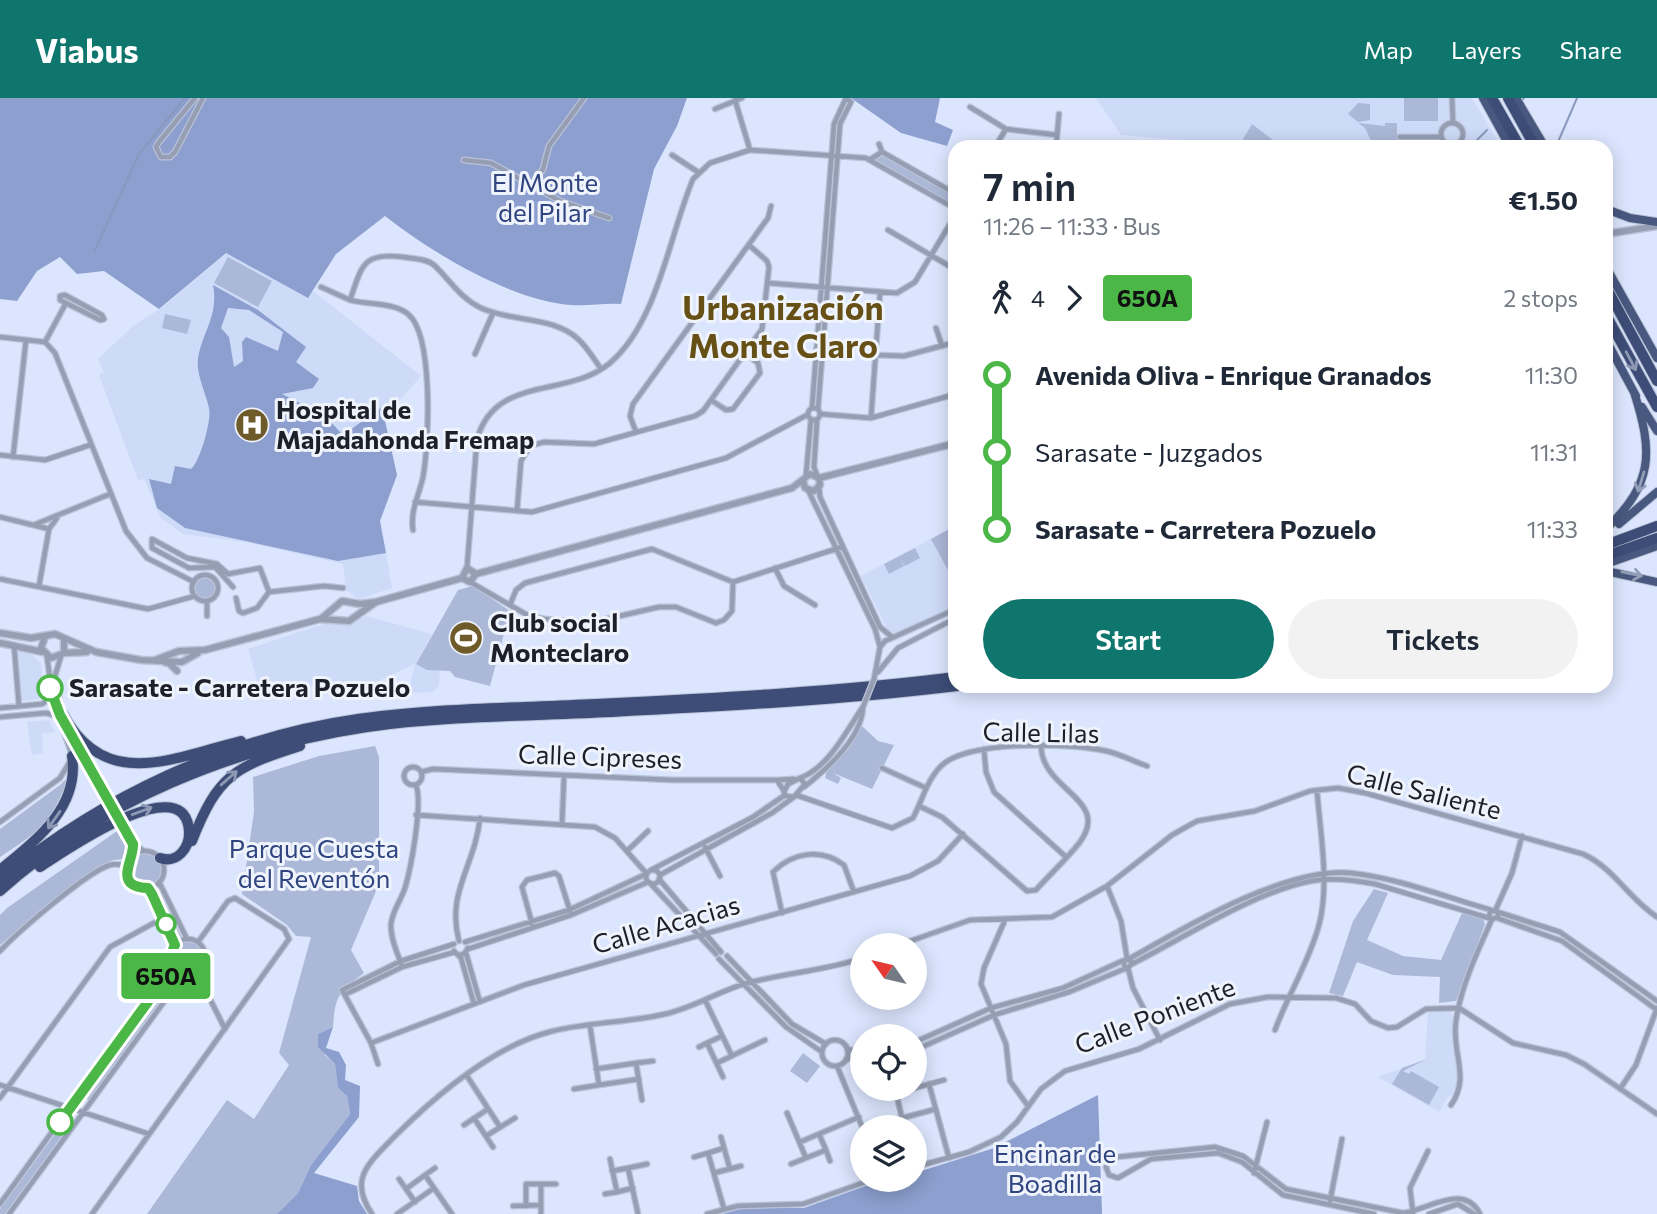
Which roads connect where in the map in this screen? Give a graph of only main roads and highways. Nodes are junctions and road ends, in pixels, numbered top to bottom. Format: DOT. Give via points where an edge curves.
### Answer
graph roads {
  1 [pos="1483,98"];
  2 [pos="1492,98"];
  3 [pos="1508,98"];
  4 [pos="1516,98"];
  5 [pos="1506,140"];
  6 [pos="1516,140"];
  7 [pos="1531,140"];
  8 [pos="1541,140"];
  9 [pos="1613,212"];
  10 [pos="1657,224"];
  11 [pos="1613,279"];
  12 [pos="1613,300"];
  13 [pos="1613,328"];
  14 [pos="1613,353"];
  15 [pos="1657,358"];
  16 [pos="1657,381"];
  17 [pos="1634,392"];
  18 [pos="1657,407"];
  19 [pos="1657,431"];
  20 [pos="1657,492"];
  21 [pos="1613,523"];
  22 [pos="1613,526"];
  23 [pos="1657,526"];
  24 [pos="1657,538"];
  25 [pos="1613,542"];
  26 [pos="1657,546"];
  27 [pos="1613,554"];
  28 [pos="1613,562"];
  29 [pos="1613,573"];
  30 [pos="1657,582"];
  31 [pos="948,678"];
  32 [pos="948,687"];
  33 [pos="60,715"];
  34 [pos="366,727"];
  35 [pos="307,729"];
  36 [pos="72,756"];
  37 [pos="160,858"];
  38 [pos="0,870"];
  39 [pos="164,872"];
  40 [pos="0,880"];
  41 [pos="0,894"];
  1 -- 5 [label="highway"];
  2 -- 6 [label="highway"];
  3 -- 7 [label="highway"];
  4 -- 8 [label="highway"];
  9 -- 10 [label="highway"];
  11 -- 15 [label="highway"];
  12 -- 16 [label="highway"];
  13 -- 18 [label="highway, one-way"];
  14 -- 17 [label="highway"];
  17 -- 19 [label="highway"];
  17 -- 21 [label="highway, one-way" via="1647,434 1643,478 1636,497"];
  20 -- 22 [label="highway"];
  23 -- 25 [label="highway"];
  24 -- 27 [label="highway"];
  26 -- 28 [label="highway"];
  29 -- 30 [label="highway, one-way"];
  31 -- 35 [label="highway" via="766,695 412,713"];
  32 -- 34 [label="highway" via="765,704"];
  33 -- 35 [label="highway" via="91,749 137,765"];
  39 -- 34 [label="highway, one-way" via="191,845 215,792 243,767"];
  34 -- 41 [label="highway" via="268,748 181,779 79,833"];
  35 -- 40 [label="highway" via="232,750 150,783 75,825"];
  36 -- 38 [label="highway, one-way" via="72,780 62,808 49,828"];
  41 -- 37 [label="highway, one-way" via="111,825 164,806 181,813 190,835 181,854"];
}
